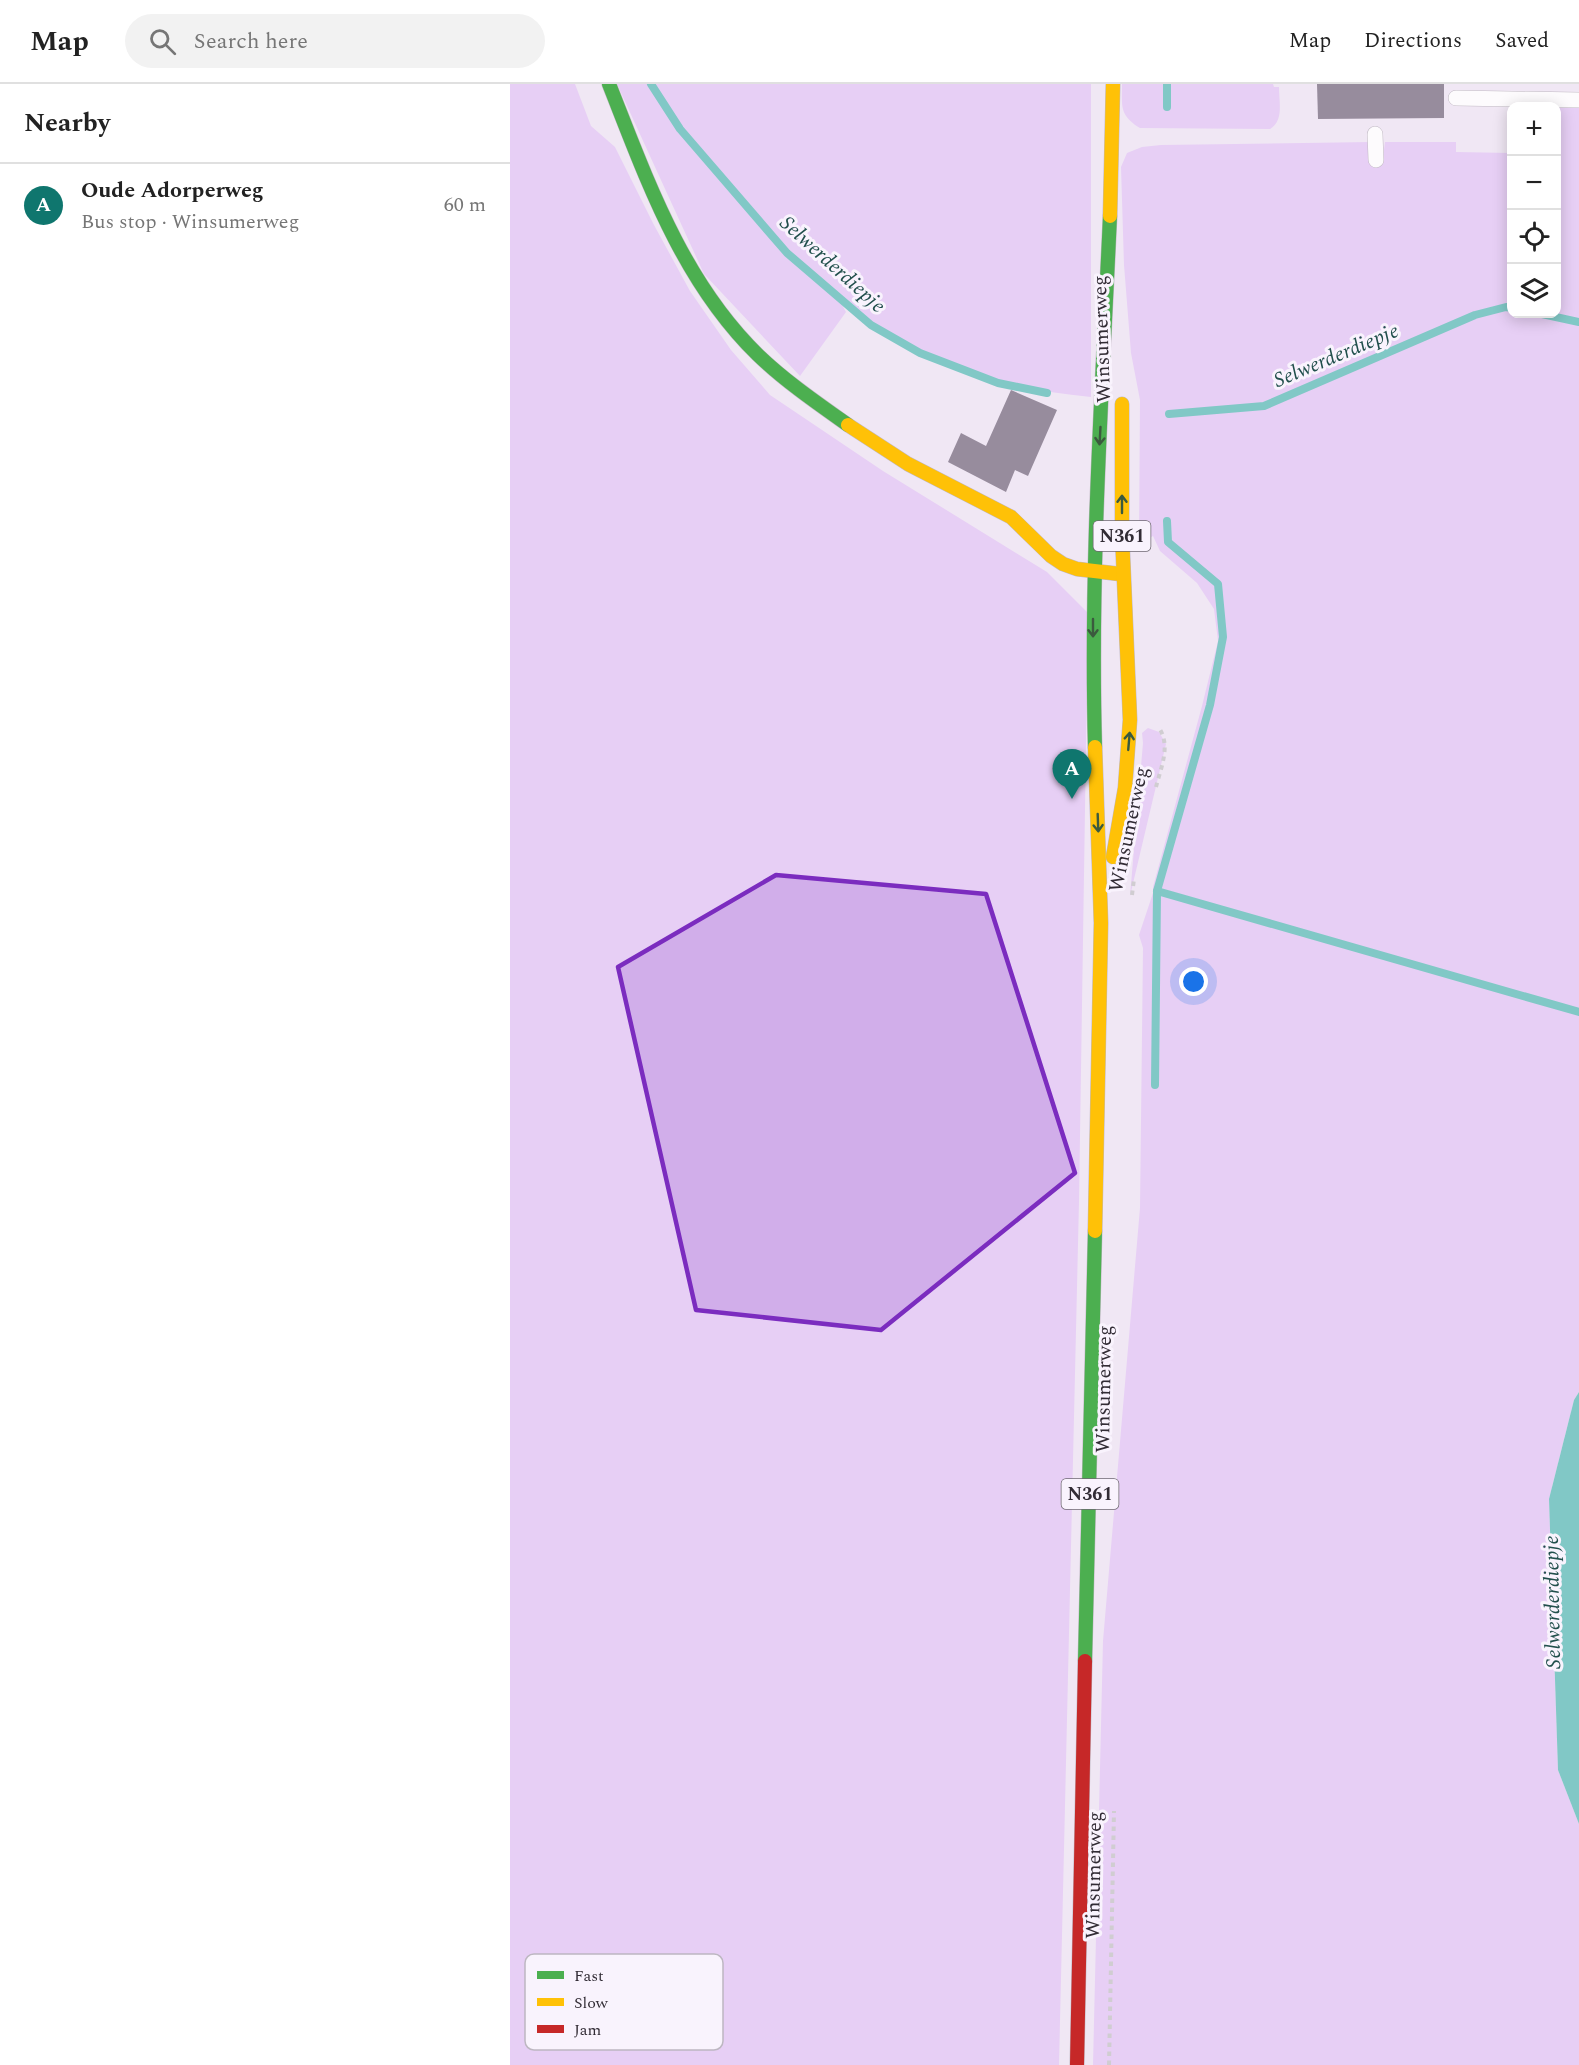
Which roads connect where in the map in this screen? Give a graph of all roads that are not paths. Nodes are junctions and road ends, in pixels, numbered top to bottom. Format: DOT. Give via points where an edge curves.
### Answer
graph roads {
  1 [pos="609,84"];
  2 [pos="1113,84"];
  3 [pos="1456,98"];
  4 [pos="1579,100"];
  5 [pos="1375,134"];
  6 [pos="1113,147"];
  7 [pos="1376,160"];
  8 [pos="1120,300"];
  9 [pos="1122,394"];
  10 [pos="1094,570"];
  11 [pos="1125,574"];
  12 [pos="1101,923"];
  13 [pos="1077,2065"];
  1 -- 10 [label="main road" via="675,240 724,318 758,355 866,438 1011,517 1051,556 1077,569"];
  2 -- 6 [label="main road, Winsumerweg / N361"];
  3 -- 4 [label="lane"];
  5 -- 7 [label="lane"];
  6 -- 8 [label="main road, Winsumerweg / N361"];
  6 -- 10 [label="main road, Winsumerweg / N361, one-way"];
  11 -- 9 [label="main road, Winsumerweg / N361, one-way"];
  10 -- 11 [label="main road"];
  10 -- 12 [label="main road, Winsumerweg / N361, one-way"];
  12 -- 11 [label="main road, Winsumerweg / N361, one-way" via="1125,788 1130,720"];
  12 -- 13 [label="main road, Winsumerweg / N361"];
}
